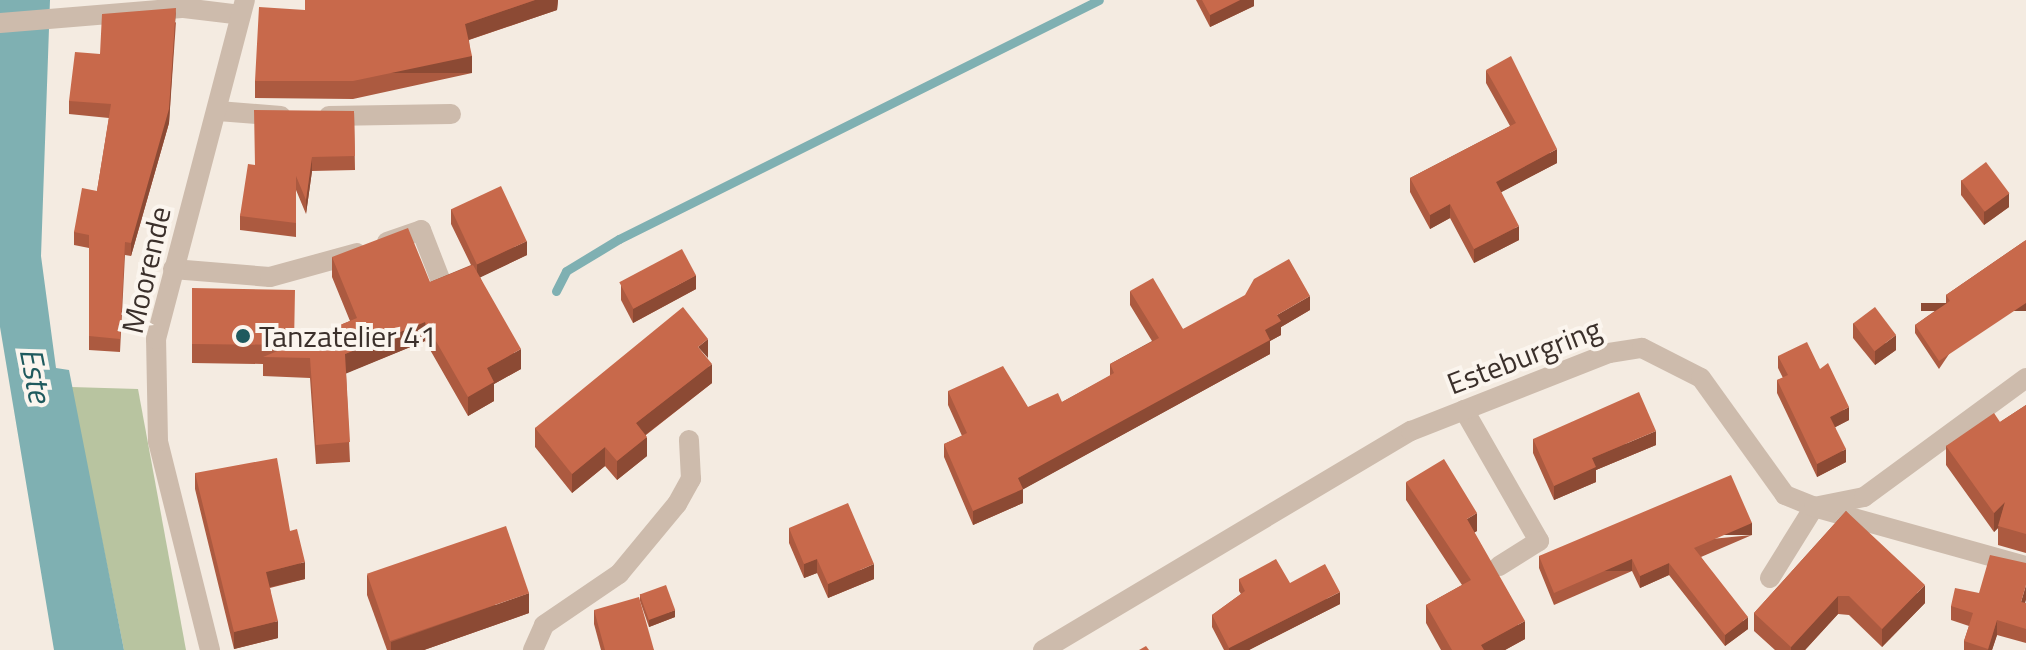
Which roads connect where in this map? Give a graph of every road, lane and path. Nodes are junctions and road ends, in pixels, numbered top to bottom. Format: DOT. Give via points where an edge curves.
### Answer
graph roads {
  1 [pos="243,8"];
  2 [pos="0,23"];
  3 [pos="218,111"];
  4 [pos="451,114"];
  5 [pos="173,269"];
  6 [pos="442,284"];
  7 [pos="2026,378"];
  8 [pos="1464,410"];
  9 [pos="689,440"];
  10 [pos="1814,507"];
  11 [pos="1499,566"];
  12 [pos="2026,566"];
  13 [pos="1770,578"];
  14 [pos="210,650"];
  15 [pos="533,650"];
  16 [pos="1043,650"];
  1 -- 2 [label="street"];
  1 -- 3 [label="street, Moorende"];
  3 -- 4 [label="street"];
  3 -- 5 [label="street, Moorende"];
  5 -- 6 [label="street" via="270,277 421,230"];
  5 -- 14 [label="street, Moorende" via="156,339 155,420"];
  7 -- 10 [label="street" via="1864,497"];
  8 -- 10 [label="street, Esteburgring" via="1642,348 1701,378 1785,495"];
  8 -- 11 [label="street" via="1539,541"];
  8 -- 16 [label="street, Esteburgring" via="1354,463"];
  9 -- 15 [label="street" via="691,479 677,504 619,574 544,625"];
  10 -- 12 [label="street, Esteburgring"];
  10 -- 13 [label="street"];
}
